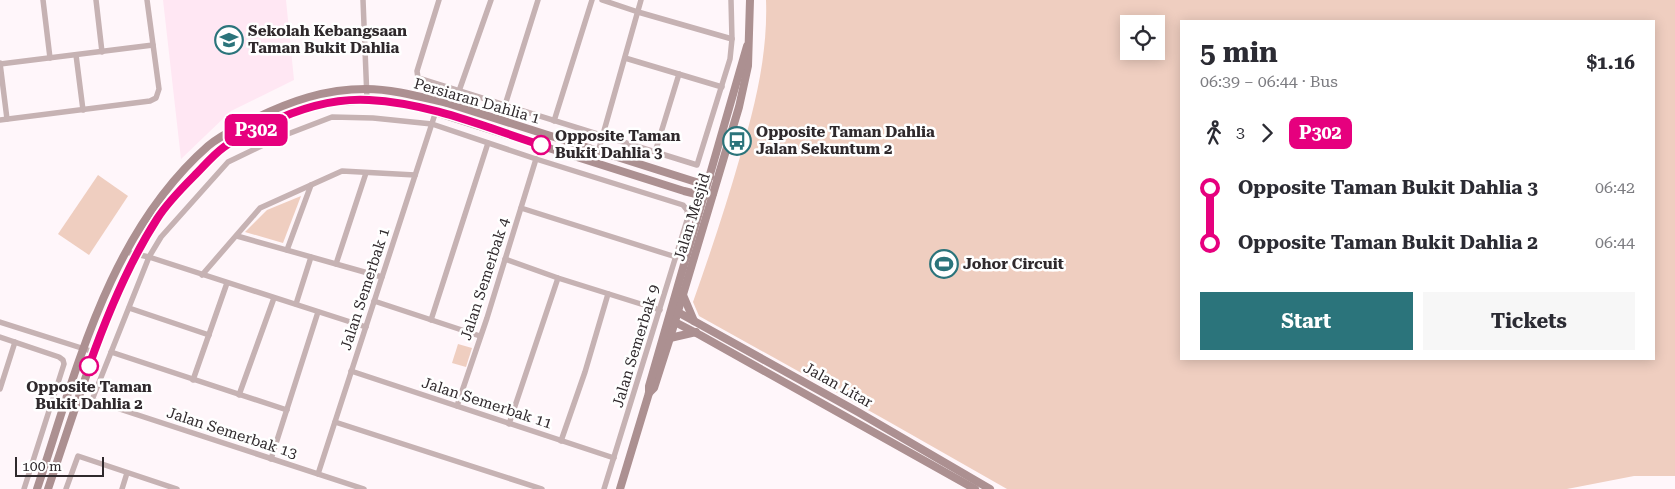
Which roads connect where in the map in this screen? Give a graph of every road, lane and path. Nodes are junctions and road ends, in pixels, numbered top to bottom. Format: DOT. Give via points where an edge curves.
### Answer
graph roads {
  1 [pos="43,0"];
  2 [pos="96,0"];
  3 [pos="147,0"];
  4 [pos="363,0"];
  5 [pos="439,0"];
  6 [pos="491,0"];
  7 [pos="538,0"];
  8 [pos="592,0"];
  9 [pos="602,0"];
  10 [pos="641,0"];
  11 [pos="731,0"];
  12 [pos="750,0"];
  13 [pos="638,12"];
  14 [pos="732,39"];
  15 [pos="153,45"];
  16 [pos="747,46"];
  17 [pos="102,52"];
  18 [pos="76,55"];
  19 [pos="50,58"];
  20 [pos="625,58"];
  21 [pos="0,64"];
  22 [pos="679,74"];
  23 [pos="722,87"];
  24 [pos="368,89"];
  25 [pos="459,91"];
  26 [pos="367,99"];
  27 [pos="504,105"];
  28 [pos="83,110"];
  29 [pos="436,111"];
  30 [pos="269,112"];
  31 [pos="3,119"];
  32 [pos="273,121"];
  33 [pos="554,121"];
  34 [pos="432,124"];
  35 [pos="602,136"];
  36 [pos="280,137"];
  37 [pos="488,143"];
  38 [pos="656,149"];
  39 [pos="598,152"];
  40 [pos="536,159"];
  41 [pos="366,173"];
  42 [pos="415,175"];
  43 [pos="710,177"];
  44 [pos="688,179"];
  45 [pos="311,185"];
  46 [pos="684,191"];
  47 [pos="714,193"];
  48 [pos="704,196"];
  49 [pos="521,208"];
  50 [pos="237,236"];
  51 [pos="288,250"];
  52 [pos="126,252"];
  53 [pos="136,254"];
  54 [pos="311,257"];
  55 [pos="676,257"];
  56 [pos="149,258"];
  57 [pos="505,259"];
  58 [pos="336,264"];
  59 [pos="202,275"];
  60 [pos="382,277"];
  61 [pos="558,278"];
  62 [pos="227,283"];
  63 [pos="608,294"];
  64 [pos="683,295"];
  65 [pos="274,298"];
  66 [pos="374,301"];
  67 [pos="296,304"];
  68 [pos="129,308"];
  69 [pos="660,310"];
  70 [pos="674,310"];
  71 [pos="318,312"];
  72 [pos="431,320"];
  73 [pos="671,320"];
  74 [pos="694,321"];
  75 [pos="0,322"];
  76 [pos="366,326"];
  77 [pos="696,332"];
  78 [pos="209,335"];
  79 [pos="480,336"];
  80 [pos="0,337"];
  81 [pos="670,338"];
  82 [pos="15,342"];
  83 [pos="84,349"];
  84 [pos="94,352"];
  85 [pos="111,352"];
  86 [pos="351,371"];
  87 [pos="193,380"];
  88 [pos="0,389"];
  89 [pos="649,393"];
  90 [pos="239,395"];
  91 [pos="457,406"];
  92 [pos="287,410"];
  93 [pos="335,422"];
  94 [pos="509,424"];
  95 [pos="562,441"];
  96 [pos="614,458"];
  97 [pos="271,459"];
  98 [pos="127,473"];
  99 [pos="318,474"];
  100 [pos="24,489"];
  101 [pos="37,489"];
  102 [pos="48,489"];
  103 [pos="66,489"];
  104 [pos="122,489"];
  105 [pos="177,489"];
  106 [pos="364,489"];
  107 [pos="542,489"];
  108 [pos="604,489"];
  109 [pos="620,489"];
  110 [pos="975,489"];
  111 [pos="990,489"];
  1 -- 19 [label="street"];
  2 -- 17 [label="street"];
  3 -- 15 [label="street"];
  4 -- 24 [label="street"];
  5 -- 25 [label="street" via="416,73 418,78"];
  6 -- 25 [label="street"];
  7 -- 27 [label="street"];
  8 -- 33 [label="street"];
  9 -- 13 [label="street"];
  10 -- 13 [label="street"];
  11 -- 14 [label="street"];
  12 -- 16 [label="street, Jalan Mesjid"];
  13 -- 14 [label="street"];
  13 -- 20 [label="street"];
  14 -- 23 [label="street"];
  15 -- 17 [label="street"];
  15 -- 28 [label="street" via="159,89 156,98 150,102"];
  16 -- 43 [label="street, Jalan Mesjid"];
  16 -- 47 [label="street, Jalan Mesjid" via="748,66"];
  17 -- 18 [label="street"];
  18 -- 19 [label="street"];
  18 -- 28 [label="street"];
  19 -- 21 [label="street"];
  20 -- 22 [label="street"];
  20 -- 35 [label="street"];
  21 -- 31 [label="street"];
  22 -- 23 [label="street"];
  22 -- 38 [label="street"];
  23 -- 35 [label="street" via="698,166"];
  24 -- 26 [label="street"];
  24 -- 30 [label="street, Persiaran Dahlia 1" via="329,92"];
  24 -- 39 [label="street, Persiaran Dahlia 1" via="447,104"];
  25 -- 27 [label="street"];
  26 -- 29 [label="street, Persiaran Dahlia 1"];
  26 -- 32 [label="street, Persiaran Dahlia 1" via="322,104"];
  27 -- 33 [label="street"];
  28 -- 31 [label="street"];
  29 -- 34 [label="street, Jalan Semerbak 1"];
  29 -- 46 [label="street, Persiaran Dahlia 1"];
  30 -- 32 [label="street"];
  30 -- 52 [label="street, Persiaran Dahlia 1" via="209,145 164,193"];
  32 -- 36 [label="street"];
  32 -- 53 [label="street, Persiaran Dahlia 1" via="216,153 158,217"];
  33 -- 35 [label="street"];
  34 -- 36 [label="street" via="332,117"];
  34 -- 37 [label="street"];
  34 -- 42 [label="street, Jalan Semerbak 1"];
  35 -- 39 [label="street"];
  36 -- 56 [label="street" via="228,162 161,238"];
  37 -- 40 [label="street"];
  37 -- 72 [label="street"];
  39 -- 44 [label="street, Persiaran Dahlia 1"];
  40 -- 49 [label="street, Jalan Semerbak 4"];
  40 -- 55 [label="street, Jalan Semerbak 9" via="682,205 688,216"];
  41 -- 42 [label="street"];
  41 -- 45 [label="street" via="342,171"];
  41 -- 58 [label="street"];
  42 -- 60 [label="street, Jalan Semerbak 1"];
  43 -- 44 [label="street, Persiaran Dahlia 1" via="700,183"];
  43 -- 48 [label="street, Jalan Mesjid"];
  44 -- 46 [label="street" via="692,187"];
  45 -- 50 [label="street" via="260,208"];
  45 -- 51 [label="street"];
  46 -- 48 [label="street, Persiaran Dahlia 1"];
  47 -- 48 [label="street"];
  47 -- 64 [label="street, Jalan Mesjid"];
  48 -- 70 [label="street, Jalan Mesjid"];
  49 -- 55 [label="street"];
  49 -- 57 [label="street, Jalan Semerbak 4"];
  50 -- 51 [label="street"];
  50 -- 59 [label="street"];
  51 -- 54 [label="street"];
  52 -- 53 [label="street"];
  52 -- 83 [label="street, Persiaran Dahlia 1" via="108,284"];
  53 -- 56 [label="street"];
  53 -- 84 [label="street, Persiaran Dahlia 1"];
  54 -- 58 [label="street"];
  54 -- 67 [label="street"];
  55 -- 69 [label="street, Jalan Semerbak 9"];
  56 -- 59 [label="street"];
  56 -- 68 [label="street"];
  57 -- 61 [label="street"];
  57 -- 79 [label="street, Jalan Semerbak 4"];
  58 -- 60 [label="street"];
  59 -- 62 [label="street"];
  60 -- 66 [label="street, Jalan Semerbak 1"];
  61 -- 63 [label="street"];
  61 -- 94 [label="street"];
  62 -- 65 [label="street"];
  62 -- 78 [label="street"];
  63 -- 69 [label="street"];
  63 -- 95 [label="street"];
  64 -- 70 [label="street, Jalan Mesjid"];
  64 -- 74 [label="street"];
  65 -- 67 [label="street"];
  65 -- 90 [label="street"];
  66 -- 72 [label="street"];
  66 -- 76 [label="street, Jalan Semerbak 1"];
  67 -- 71 [label="street"];
  68 -- 78 [label="street"];
  68 -- 85 [label="street"];
  69 -- 96 [label="street, Jalan Semerbak 9"];
  70 -- 73 [label="street, Jalan Mesjid"];
  70 -- 74 [label="street, Jalan Litar"];
  71 -- 76 [label="street"];
  71 -- 92 [label="street"];
  72 -- 79 [label="street"];
  73 -- 77 [label="street, Jalan Litar"];
  73 -- 81 [label="street, Jalan Mesjid"];
  73 -- 89 [label="street, Jalan Mesjid"];
  74 -- 111 [label="street, Jalan Litar"];
  75 -- 83 [label="street"];
  76 -- 86 [label="street, Jalan Semerbak 1"];
  77 -- 81 [label="street"];
  77 -- 110 [label="street, Jalan Litar"];
  78 -- 87 [label="street"];
  79 -- 91 [label="street, Jalan Semerbak 4"];
  80 -- 82 [label="street"];
  81 -- 89 [label="street, Jalan Mesjid" via="654,388"];
  82 -- 88 [label="street"];
  82 -- 100 [label="street" via="63,360"];
  83 -- 84 [label="street"];
  83 -- 101 [label="street, Persiaran Dahlia 1"];
  84 -- 102 [label="street, Persiaran Dahlia 1"];
  85 -- 87 [label="street"];
  85 -- 97 [label="street, Jalan Semerbak 13" via="92,400"];
  86 -- 91 [label="street, Jalan Semerbak 11"];
  86 -- 93 [label="street, Jalan Semerbak 1"];
  87 -- 90 [label="street"];
  89 -- 109 [label="street, Jalan Mesjid"];
  90 -- 92 [label="street"];
  91 -- 94 [label="street, Jalan Semerbak 11"];
  92 -- 97 [label="street"];
  93 -- 99 [label="street, Jalan Semerbak 1"];
  93 -- 107 [label="street"];
  94 -- 95 [label="street, Jalan Semerbak 11"];
  95 -- 96 [label="street, Jalan Semerbak 11"];
  96 -- 108 [label="street, Jalan Semerbak 9"];
  97 -- 99 [label="street, Jalan Semerbak 13"];
  98 -- 103 [label="street" via="78,456"];
  98 -- 104 [label="street"];
  98 -- 105 [label="street"];
  99 -- 106 [label="street, Jalan Semerbak 13"];
}
